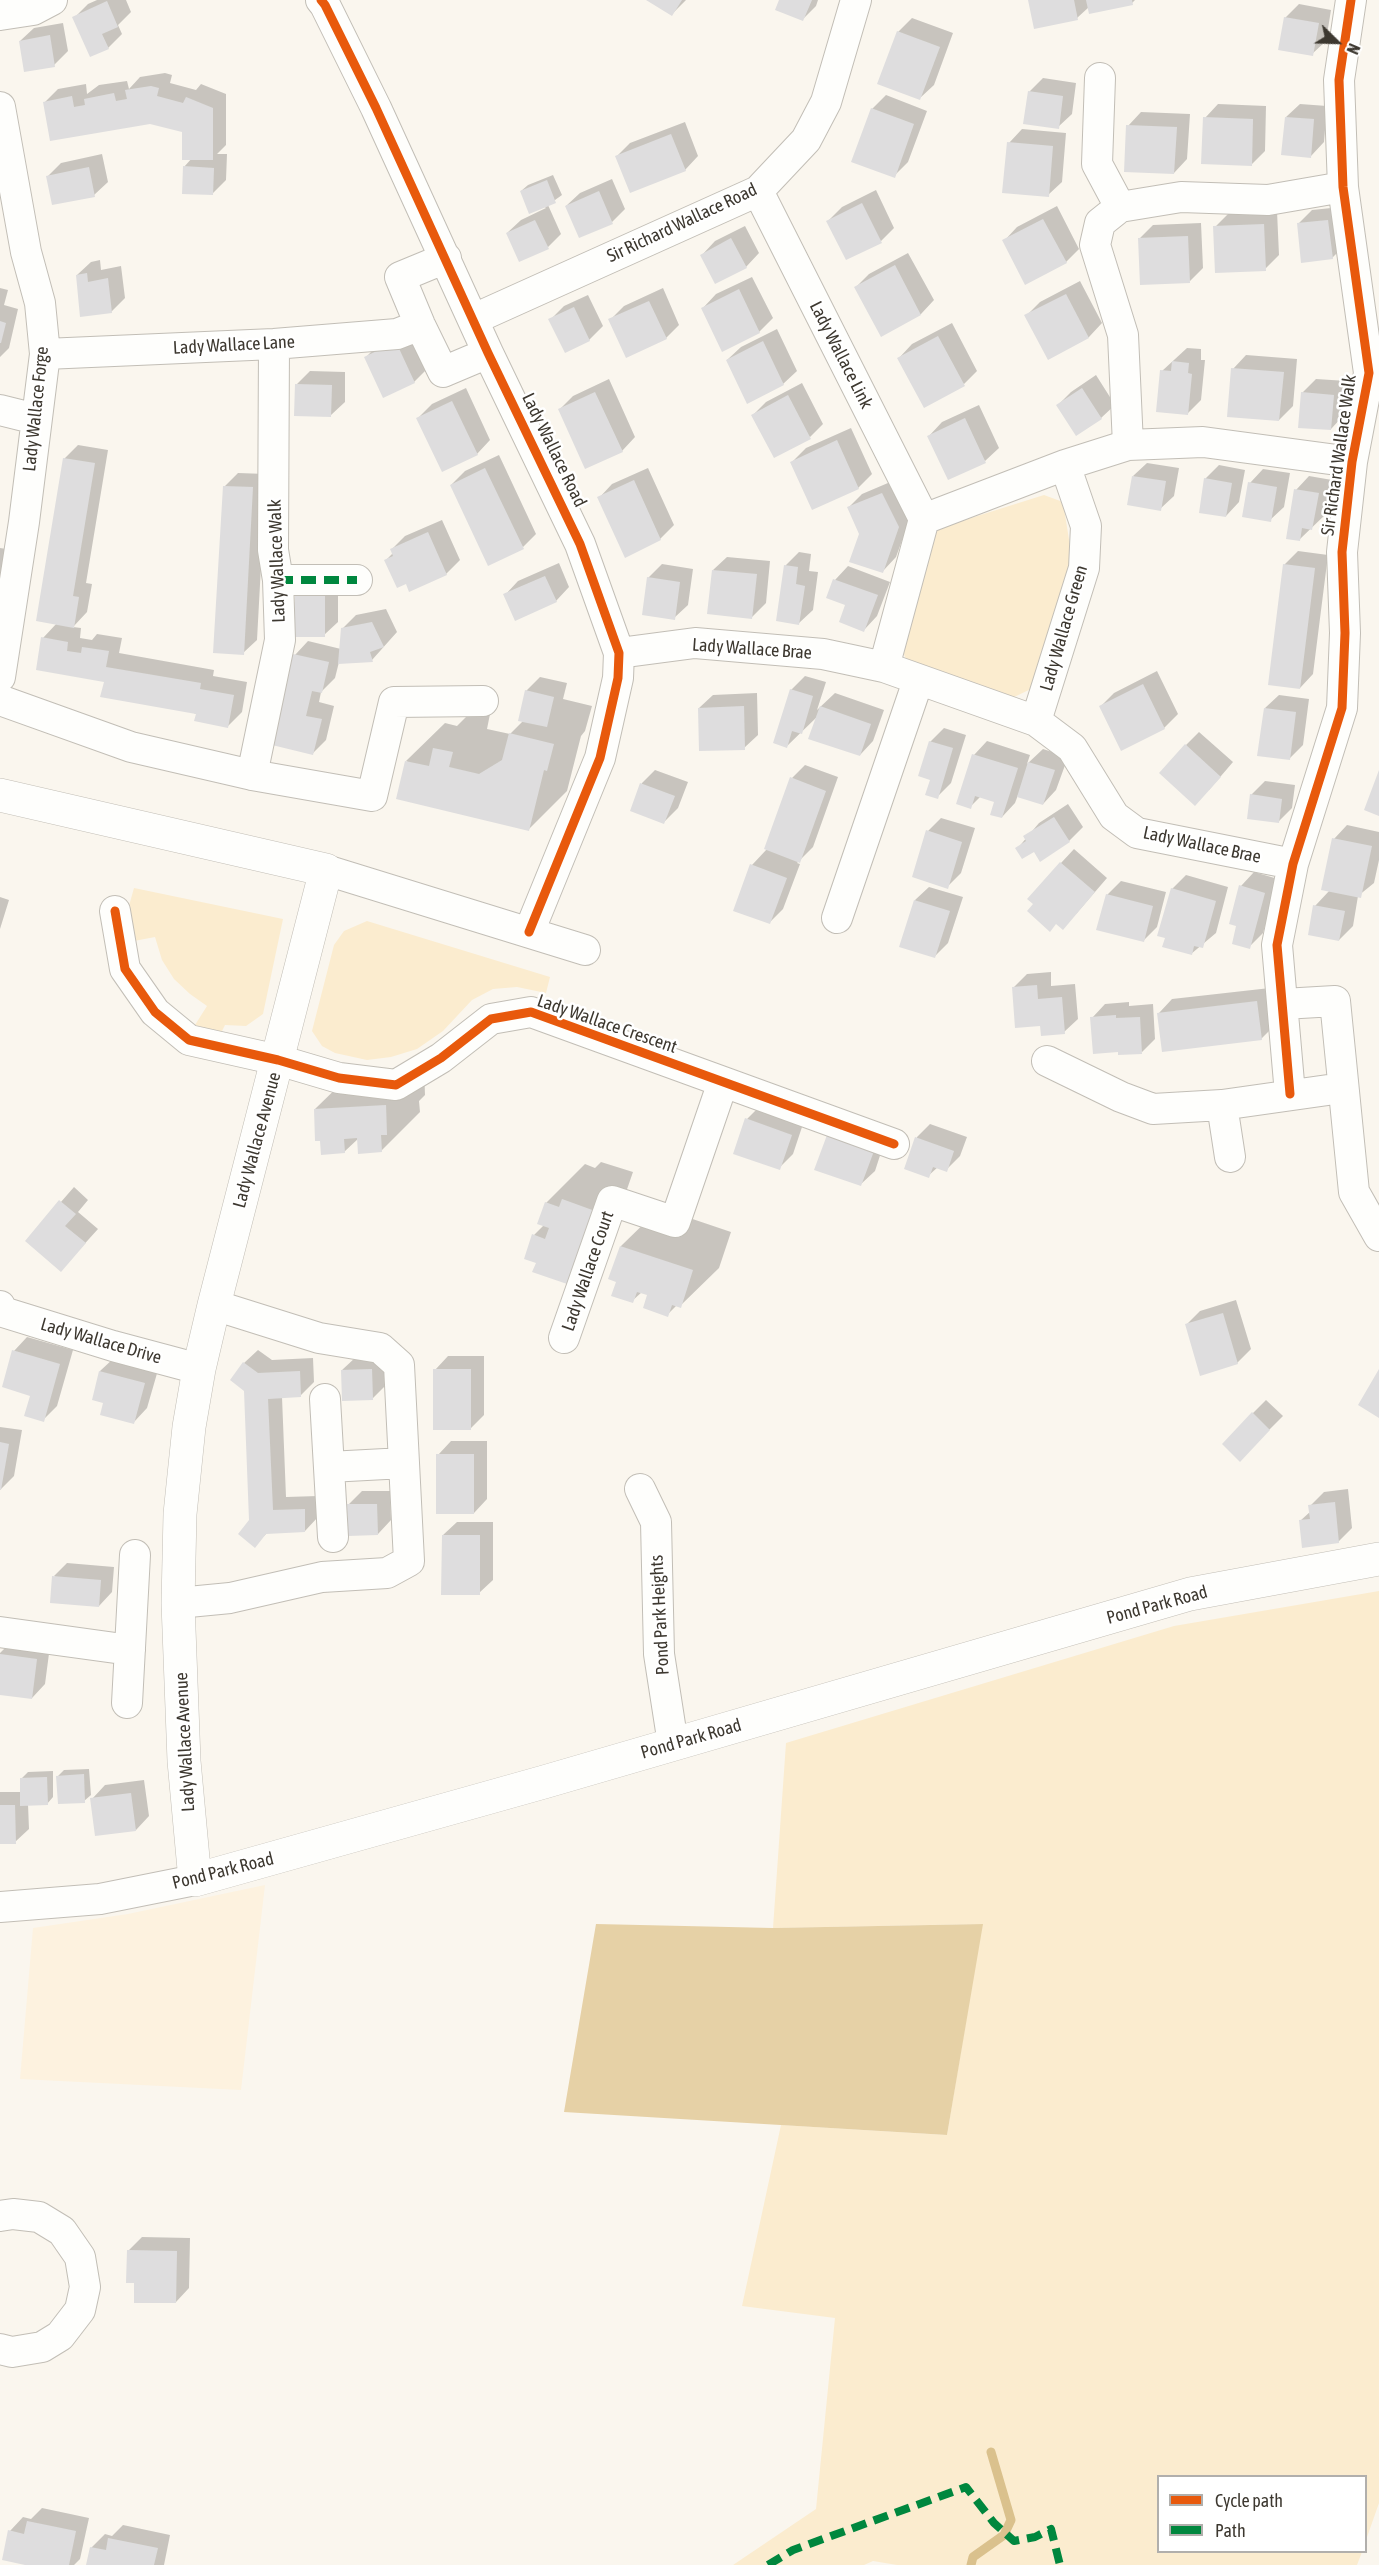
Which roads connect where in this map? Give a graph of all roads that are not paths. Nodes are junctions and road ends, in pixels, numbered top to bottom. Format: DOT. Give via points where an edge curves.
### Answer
graph roads {
  1 [pos="52,0"];
  2 [pos="321,0"];
  3 [pos="856,0"];
  4 [pos="1351,0"];
  5 [pos="0,15"];
  6 [pos="1100,78"];
  7 [pos="0,107"];
  8 [pos="1343,187"];
  9 [pos="758,191"];
  10 [pos="1120,207"];
  11 [pos="446,258"];
  12 [pos="474,319"];
  13 [pos="420,325"];
  14 [pos="274,344"];
  15 [pos="488,353"];
  16 [pos="45,354"];
  17 [pos="0,410"];
  18 [pos="36,419"];
  19 [pos="1128,445"];
  20 [pos="1352,462"];
  21 [pos="1065,465"];
  22 [pos="924,519"];
  23 [pos="278,580"];
  24 [pos="357,580"];
  25 [pos="619,653"];
  26 [pos="884,667"];
  27 [pos="0,677"];
  28 [pos="918,681"];
  29 [pos="0,700"];
  30 [pos="483,702"];
  31 [pos="1036,721"];
  32 [pos="252,775"];
  33 [pos="0,795"];
  34 [pos="1293,864"];
  35 [pos="326,870"];
  36 [pos="115,911"];
  37 [pos="837,918"];
  38 [pos="529,932"];
  39 [pos="585,950"];
  40 [pos="1283,1004"];
  41 [pos="278,1060"];
  42 [pos="1047,1061"];
  43 [pos="723,1082"];
  44 [pos="1342,1088"];
  45 [pos="1290,1094"];
  46 [pos="1222,1105"];
  47 [pos="894,1144"];
  48 [pos="1230,1157"];
  49 [pos="1379,1236"];
  50 [pos="214,1305"];
  51 [pos="1,1311"];
  52 [pos="564,1338"];
  53 [pos="199,1369"];
  54 [pos="325,1399"];
  55 [pos="404,1463"];
  56 [pos="329,1467"];
  57 [pos="640,1489"];
  58 [pos="333,1536"];
  59 [pos="135,1555"];
  60 [pos="1379,1559"];
  61 [pos="177,1603"];
  62 [pos="0,1632"];
  63 [pos="130,1650"];
  64 [pos="127,1703"];
  65 [pos="673,1744"];
  66 [pos="195,1880"];
  67 [pos="0,1907"];
  68 [pos="0,2216"];
  69 [pos="0,2349"];
  1 -- 5 [label="street" via="33,10"];
  2 -- 11 [label="street, Lady Wallace Road"];
  3 -- 9 [label="street, Sir Richard Wallace Road" via="826,102 806,140"];
  4 -- 8 [label="street, Sir Richard Wallace Walk" via="1339,80"];
  6 -- 10 [label="street" via="1097,164"];
  7 -- 16 [label="street, Lady Wallace Forge" via="26,252 40,303"];
  8 -- 10 [label="street" via="1268,200 1181,197"];
  8 -- 20 [label="street, Sir Richard Wallace Walk" via="1369,373"];
  9 -- 12 [label="street, Sir Richard Wallace Road"];
  9 -- 22 [label="street, Lady Wallace Link"];
  10 -- 19 [label="street" via="1100,223 1095,245 1123,335"];
  11 -- 12 [label="street, Lady Wallace Road"];
  11 -- 13 [label="street" via="400,277"];
  12 -- 15 [label="street, Lady Wallace Road"];
  13 -- 14 [label="street, Lady Wallace Lane" via="398,334"];
  13 -- 15 [label="street" via="443,372"];
  14 -- 16 [label="street, Lady Wallace Lane"];
  14 -- 23 [label="street, Lady Wallace Walk" via="273,550"];
  15 -- 25 [label="street, Lady Wallace Road" via="580,544"];
  16 -- 18 [label="street, Lady Wallace Forge"];
  17 -- 18 [label="street"];
  18 -- 27 [label="street, Lady Wallace Forge"];
  19 -- 20 [label="street" via="1203,442"];
  19 -- 21 [label="street"];
  20 -- 34 [label="street, Sir Richard Wallace Walk" via="1342,552 1342,708"];
  21 -- 22 [label="street"];
  21 -- 31 [label="street, Lady Wallace Green" via="1086,526 1084,568"];
  22 -- 26 [label="street"];
  23 -- 24 [label="street"];
  23 -- 32 [label="street, Lady Wallace Walk" via="280,640"];
  25 -- 26 [label="street, Lady Wallace Brae" via="695,643 823,654"];
  25 -- 38 [label="street, Lady Wallace Road" via="618,678 600,758"];
  26 -- 28 [label="street, Lady Wallace Brae"];
  28 -- 31 [label="street, Lady Wallace Brae"];
  28 -- 37 [label="street"];
  29 -- 32 [label="street" via="131,747"];
  30 -- 32 [label="street" via="394,702 372,796"];
  31 -- 34 [label="street, Lady Wallace Brae" via="1072,748 1114,816 1137,833"];
  33 -- 35 [label="main road"];
  34 -- 40 [label="street, Sir Richard Wallace Walk" via="1277,945"];
  35 -- 38 [label="street"];
  35 -- 41 [label="main road, Lady Wallace Avenue"];
  36 -- 41 [label="street, Lady Wallace Crescent" via="125,969 155,1012 189,1040"];
  38 -- 39 [label="street"];
  40 -- 44 [label="street" via="1335,1001"];
  40 -- 45 [label="street, Sir Richard Wallace Walk"];
  41 -- 43 [label="street, Lady Wallace Crescent" via="339,1078 396,1085 441,1058 491,1018 531,1012"];
  41 -- 50 [label="main road, Lady Wallace Avenue"];
  42 -- 46 [label="street" via="1153,1109"];
  43 -- 47 [label="street, Lady Wallace Crescent"];
  43 -- 52 [label="street, Lady Wallace Court" via="675,1222 612,1201"];
  44 -- 45 [label="street"];
  44 -- 49 [label="street" via="1354,1192"];
  45 -- 46 [label="street"];
  46 -- 48 [label="street"];
  50 -- 53 [label="main road, Lady Wallace Avenue"];
  50 -- 55 [label="street" via="319,1338 380,1348 399,1365"];
  51 -- 53 [label="street, Lady Wallace Drive"];
  53 -- 61 [label="main road, Lady Wallace Avenue" via="180,1514"];
  54 -- 56 [label="street"];
  55 -- 56 [label="street"];
  55 -- 61 [label="street" via="409,1561 387,1574 322,1577 230,1598"];
  56 -- 58 [label="street"];
  57 -- 65 [label="street, Pond Park Heights" via="656,1522 658,1654"];
  59 -- 63 [label="street"];
  60 -- 65 [label="main road, Pond Park Road" via="1190,1594"];
  61 -- 66 [label="main road, Lady Wallace Avenue" via="184,1761"];
  62 -- 63 [label="street"];
  63 -- 64 [label="street"];
  65 -- 66 [label="main road, Pond Park Road"];
  66 -- 67 [label="street, Pond Park Road" via="100,1899"];
  68 -- 69 [label="street" via="39,2217 62,2231 80,2257 85,2287 80,2310 60,2336 42,2347 12,2352"];
}
